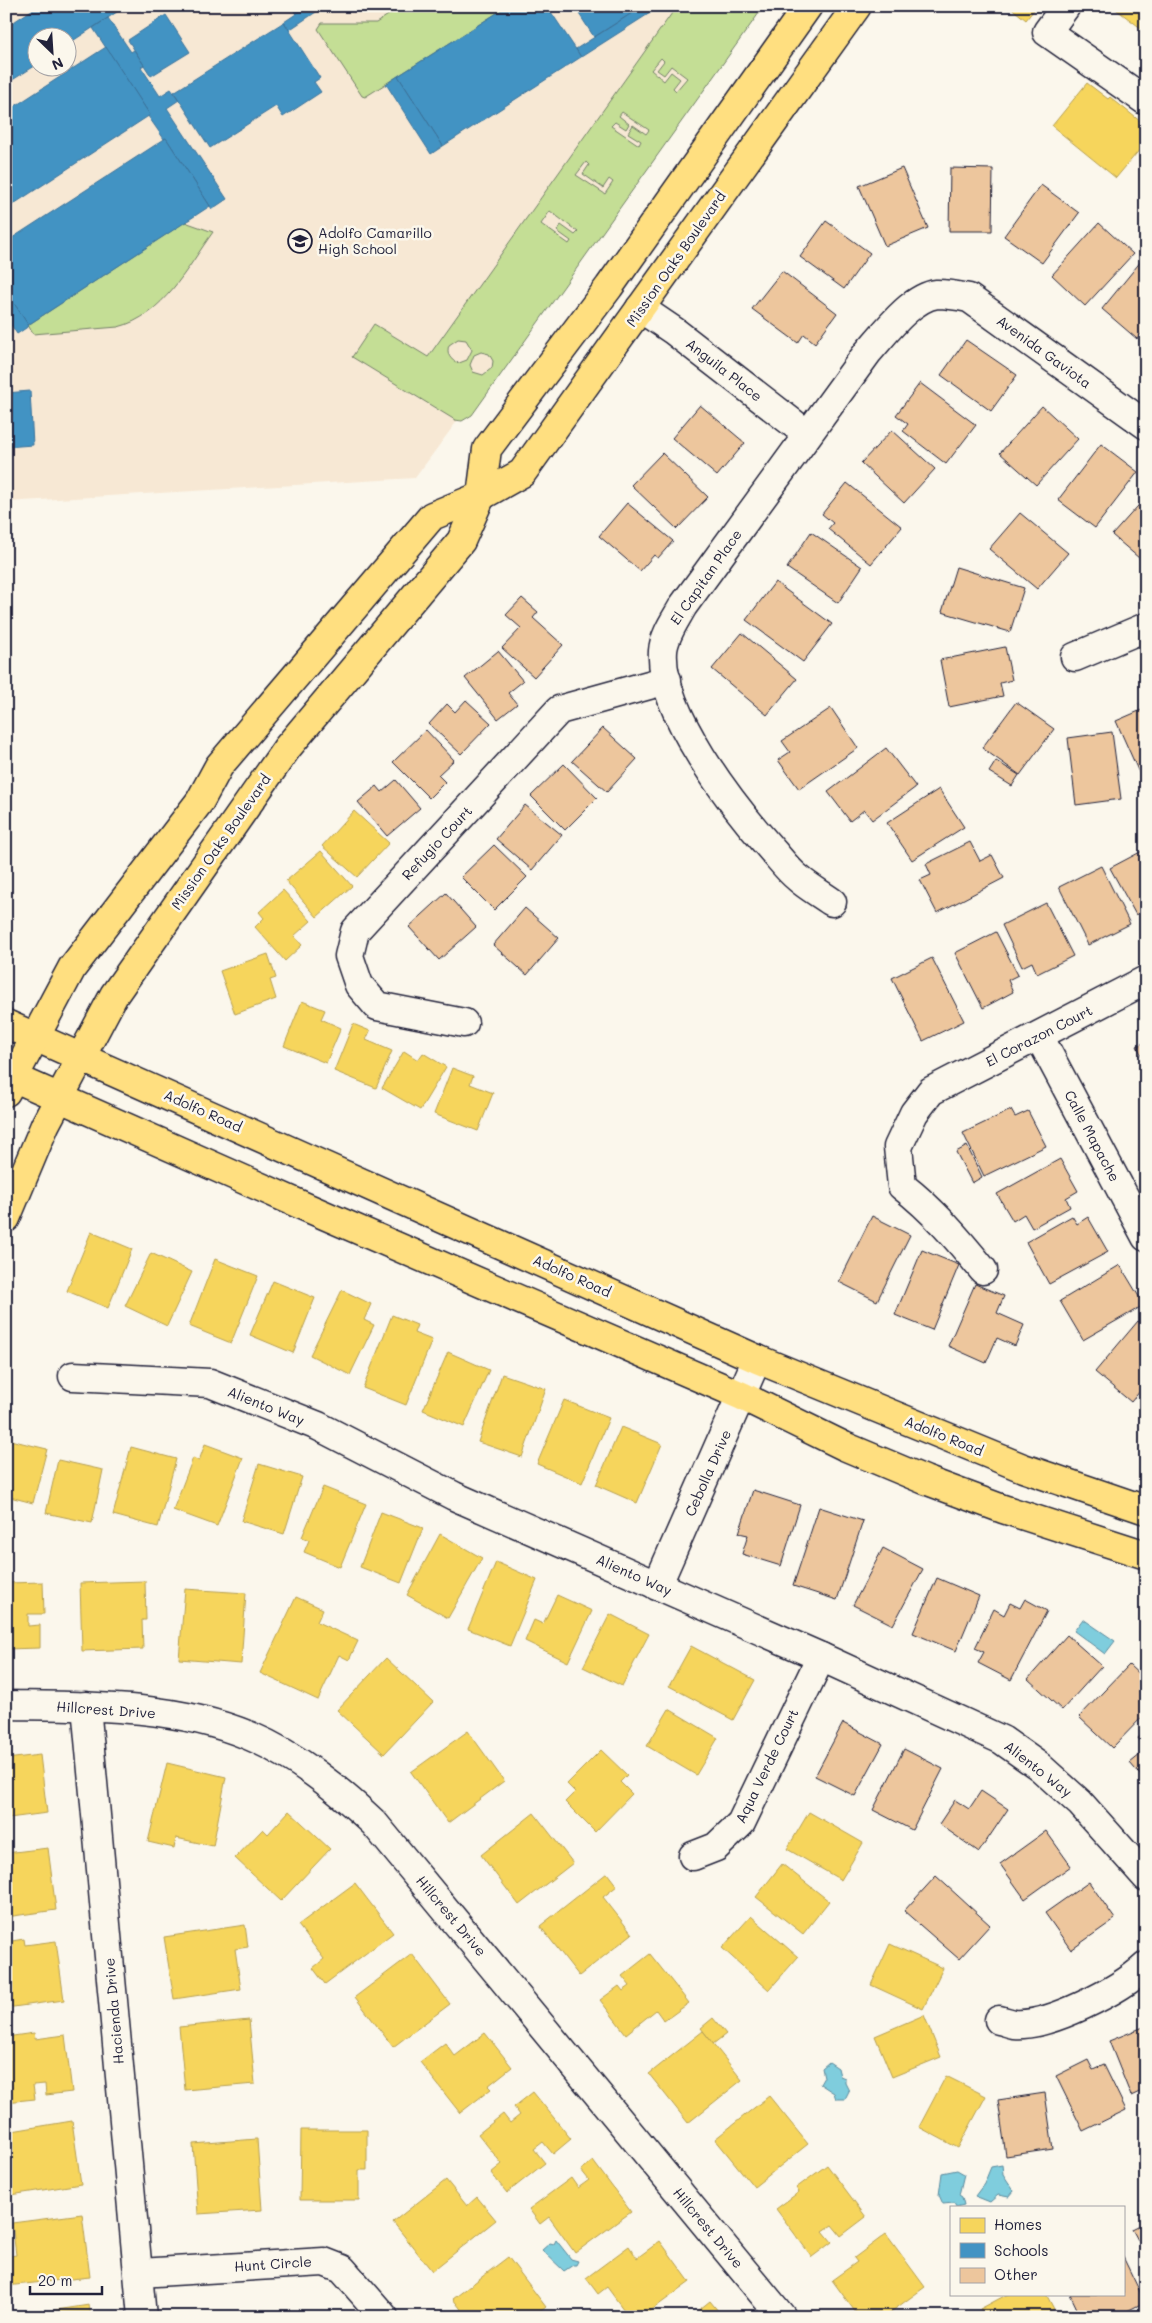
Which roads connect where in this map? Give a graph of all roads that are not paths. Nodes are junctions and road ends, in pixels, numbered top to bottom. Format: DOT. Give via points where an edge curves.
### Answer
graph roads {
  1 [pos="808,6"];
  2 [pos="834,6"];
  3 [pos="857,6"];
  4 [pos="1066,6"];
  5 [pos="1146,101"];
  6 [pos="936,294"];
  7 [pos="640,308"];
  8 [pos="614,345"];
  9 [pos="1146,425"];
  10 [pos="807,434"];
  11 [pos="480,496"];
  12 [pos="1146,628"];
  13 [pos="1075,657"];
  14 [pos="667,680"];
  15 [pos="832,902"];
  16 [pos="1146,980"];
  17 [pos="464,1023"];
  18 [pos="6,1024"];
  19 [pos="34,1036"];
  20 [pos="1039,1036"];
  21 [pos="81,1056"];
  22 [pos="9,1081"];
  23 [pos="60,1097"];
  24 [pos="6,1218"];
  25 [pos="1146,1237"];
  26 [pos="982,1270"];
  27 [pos="757,1359"];
  28 [pos="73,1376"];
  29 [pos="742,1396"];
  30 [pos="1146,1510"];
  31 [pos="1146,1555"];
  32 [pos="657,1586"];
  33 [pos="821,1657"];
  34 [pos="6,1705"];
  35 [pos="86,1706"];
  36 [pos="693,1856"];
  37 [pos="1146,1877"];
  38 [pos="1146,1966"];
  39 [pos="999,2020"];
  40 [pos="139,2273"];
  41 [pos="142,2317"];
  42 [pos="384,2317"];
  43 [pos="782,2317"];
  1 -- 11 [label="main road, Mission Oaks Boulevard" via="609,287 487,449"];
  2 -- 8 [label="main road" via="627,294 614,323"];
  3 -- 7 [label="main road, Mission Oaks Boulevard"];
  4 -- 5 [label="street" via="1047,32"];
  6 -- 9 [label="street, Avenida Gaviota" via="969,298"];
  6 -- 10 [label="street, El Capitan Place" via="900,316 868,352"];
  7 -- 8 [label="main road, Mission Oaks Boulevard"];
  7 -- 10 [label="street, Anguila Place"];
  8 -- 11 [label="main road, Mission Oaks Boulevard" via="522,473"];
  10 -- 14 [label="street, El Capitan Place" via="683,606 663,650"];
  11 -- 19 [label="main road, Mission Oaks Boulevard" via="432,516 219,766 200,801 72,968"];
  11 -- 21 [label="main road, Mission Oaks Boulevard" via="461,541 286,748 114,995"];
  12 -- 13 [label="street"];
  14 -- 15 [label="street, El Capitan Place" via="677,712 726,795 797,878"];
  14 -- 17 [label="street, Refugio Court" via="559,710 355,931 349,956 359,985 377,1006"];
  16 -- 20 [label="street, El Corazon Court"];
  18 -- 19 [label="main road, Adolfo Road"];
  19 -- 21 [label="main road, Adolfo Road"];
  19 -- 22 [label="main road, Mission Oaks Boulevard"];
  20 -- 25 [label="street, Calle Mapache"];
  20 -- 26 [label="street, El Corazon Court" via="931,1091 914,1113 898,1147 902,1186 924,1202"];
  21 -- 23 [label="main road, Mission Oaks Boulevard"];
  21 -- 27 [label="main road, Adolfo Road"];
  22 -- 23 [label="main road"];
  23 -- 24 [label="main road, Mission Oaks Boulevard"];
  23 -- 29 [label="main road"];
  27 -- 29 [label="street, Cebolla Drive"];
  27 -- 30 [label="main road, Adolfo Road" via="1023,1468"];
  28 -- 32 [label="street, Aliento Way" via="210,1383 318,1426 454,1496"];
  29 -- 31 [label="main road" via="844,1446 925,1480"];
  29 -- 32 [label="street, Cebolla Drive"];
  32 -- 33 [label="street, Aliento Way"];
  33 -- 36 [label="street, Aqua Verde Court" via="742,1823 716,1847"];
  33 -- 37 [label="street, Aliento Way" via="1002,1740 1022,1753 1080,1803"];
  34 -- 35 [label="street, Hillcrest Drive"];
  35 -- 40 [label="street, Hacienda Drive"];
  35 -- 43 [label="street, Hillcrest Drive" via="187,1716 250,1736 313,1771 352,1802 374,1823"];
  38 -- 39 [label="street" via="1131,1980 1076,2008 1048,2018 1015,2024"];
  40 -- 41 [label="street, Hacienda Drive"];
  40 -- 42 [label="street, Hunt Circle" via="324,2262 342,2269"];
}
